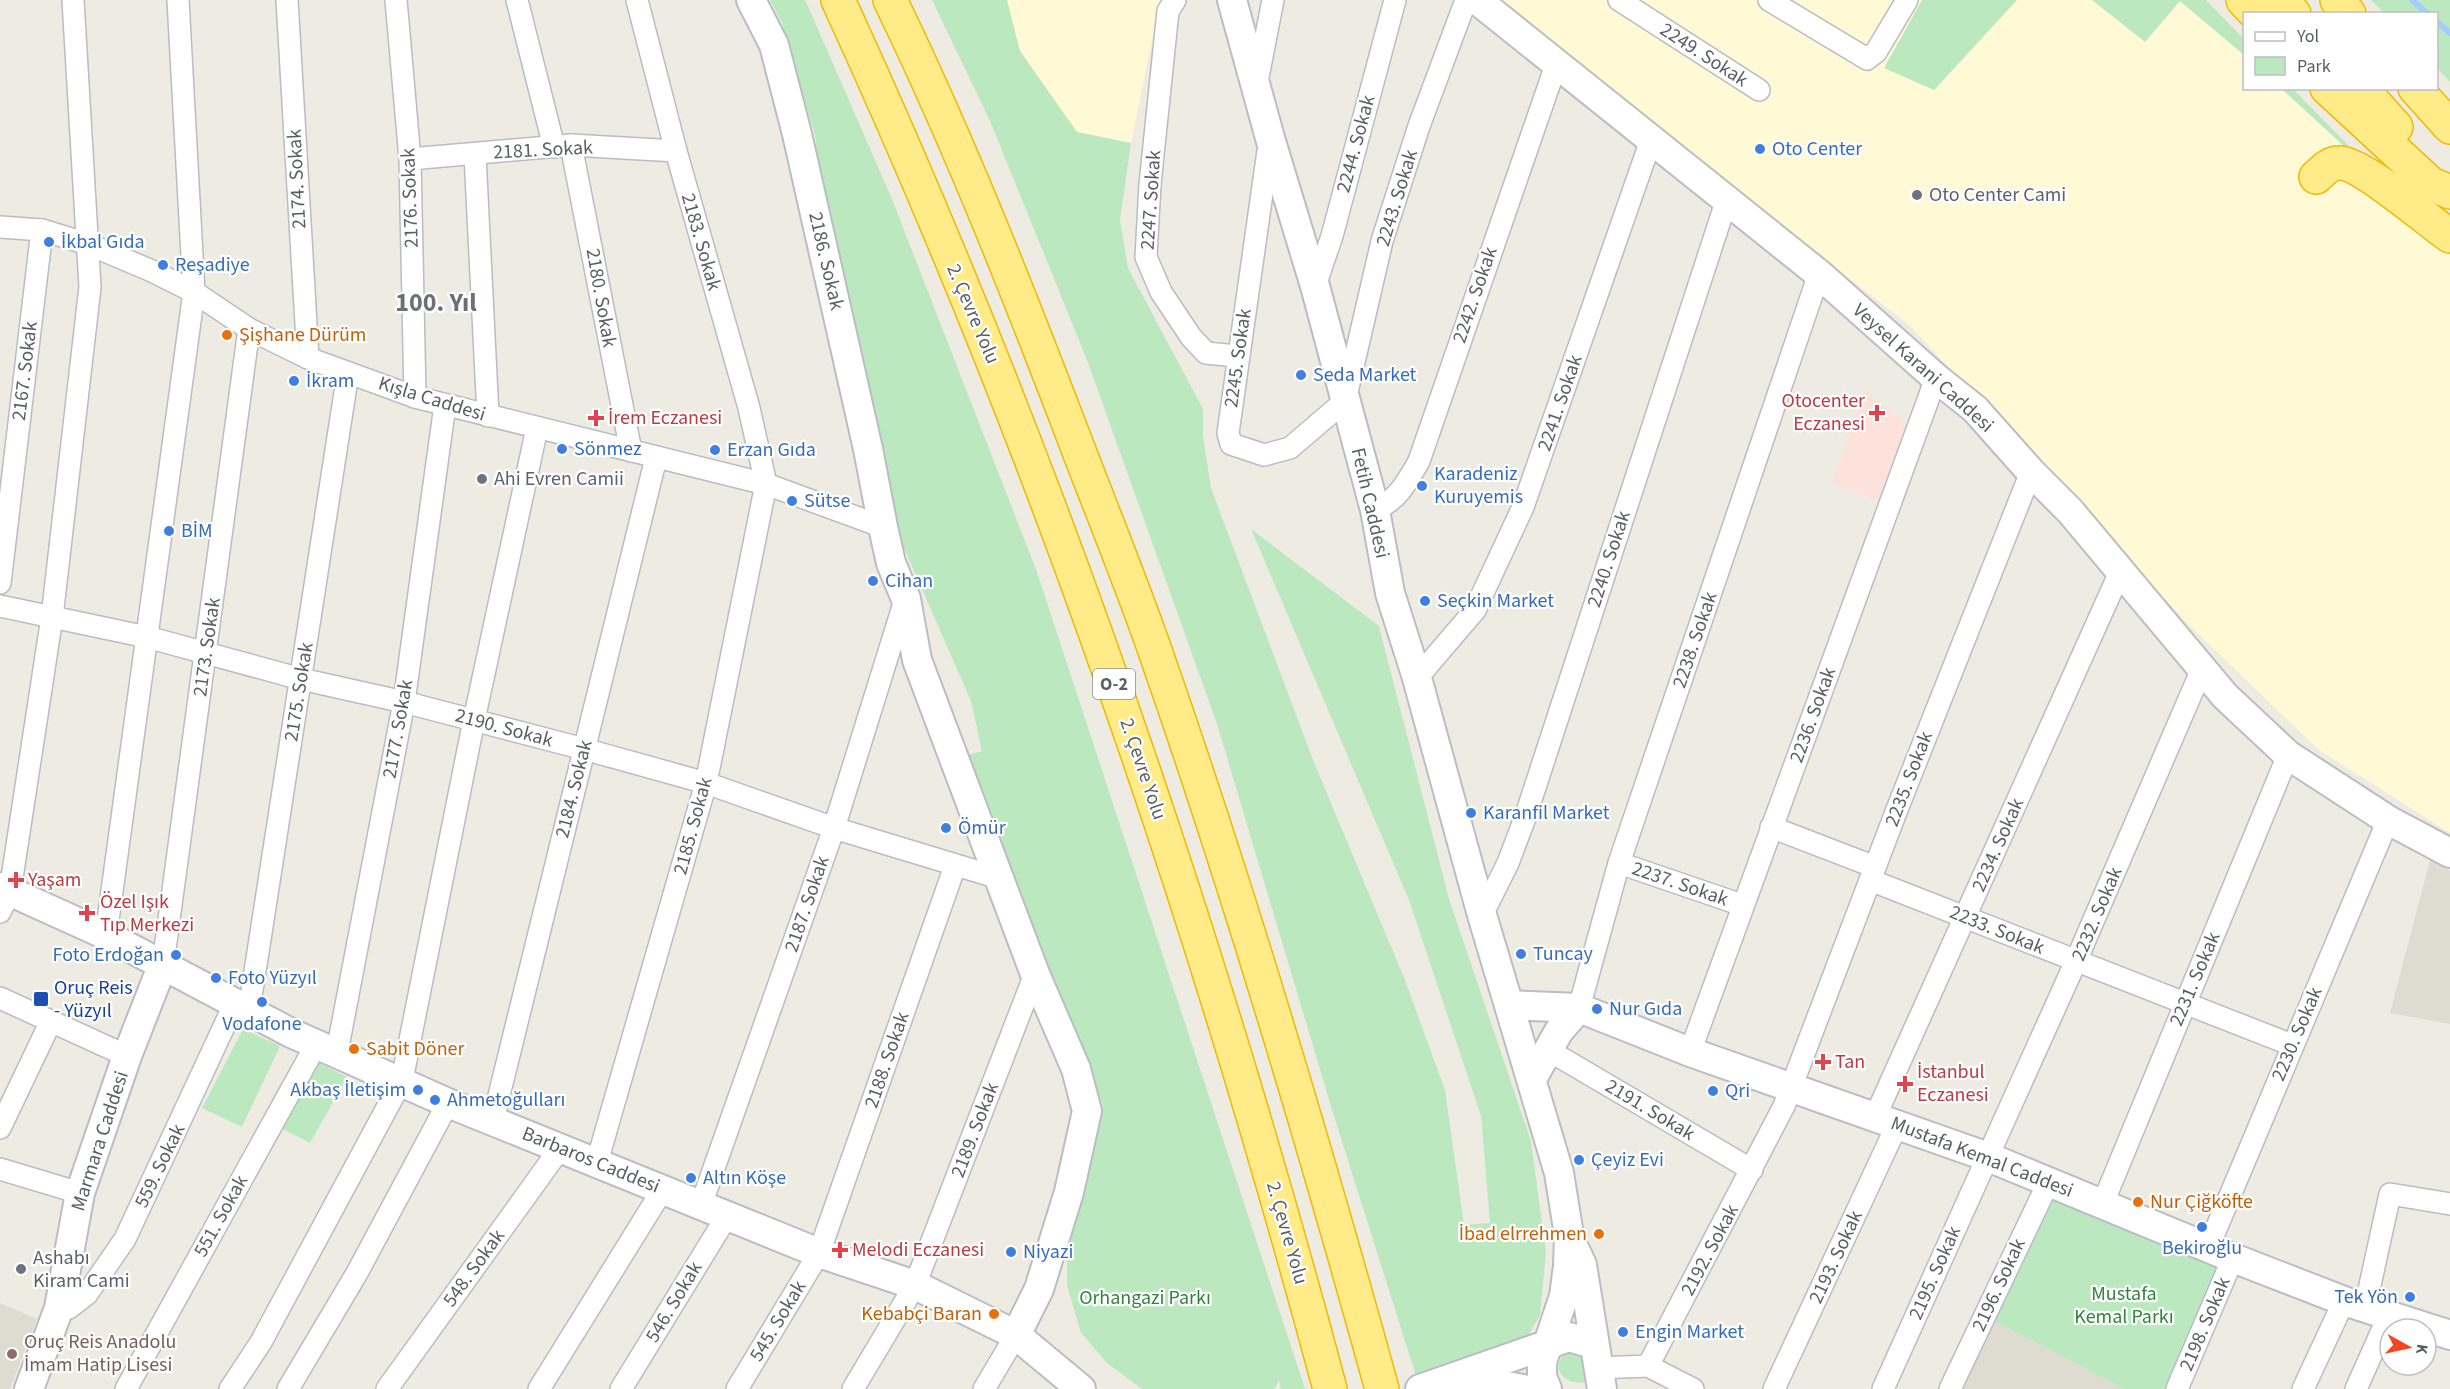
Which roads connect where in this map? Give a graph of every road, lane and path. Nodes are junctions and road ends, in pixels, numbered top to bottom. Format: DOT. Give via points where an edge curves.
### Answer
graph roads {
  1 [pos="73,0"];
  2 [pos="178,0"];
  3 [pos="286,0"];
  4 [pos="396,0"];
  5 [pos="517,0"];
  6 [pos="637,0"];
  7 [pos="751,0"];
  8 [pos="838,0"];
  9 [pos="890,0"];
  10 [pos="1175,0"];
  11 [pos="1232,0"];
  12 [pos="1273,0"];
  13 [pos="1395,0"];
  14 [pos="1466,0"];
  15 [pos="1477,0"];
  16 [pos="1619,0"];
  17 [pos="1769,0"];
  18 [pos="1906,0"];
  19 [pos="2243,0"];
  20 [pos="2282,0"];
  21 [pos="2337,0"];
  22 [pos="2254,12"];
  23 [pos="2292,12"];
  24 [pos="2347,12"];
  25 [pos="1556,65"];
  26 [pos="1256,89"];
  27 [pos="1759,90"];
  28 [pos="2329,90"];
  29 [pos="2363,90"];
  30 [pos="2417,90"];
  31 [pos="2450,127"];
  32 [pos="1270,138"];
  33 [pos="1651,140"];
  34 [pos="563,146"];
  35 [pos="676,151"];
  36 [pos="475,154"];
  37 [pos="410,159"];
  38 [pos="2316,177"];
  39 [pos="2450,186"];
  40 [pos="2450,192"];
  41 [pos="1728,199"];
  42 [pos="0,227"];
  43 [pos="42,230"];
  44 [pos="2450,236"];
  45 [pos="88,244"];
  46 [pos="1819,274"];
  47 [pos="1315,286"];
  48 [pos="194,292"];
  49 [pos="249,329"];
  50 [pos="1237,356"];
  51 [pos="308,358"];
  52 [pos="348,373"];
  53 [pos="1936,378"];
  54 [pos="416,397"];
  55 [pos="1345,401"];
  56 [pos="445,405"];
  57 [pos="488,416"];
  58 [pos="537,428"];
  59 [pos="631,451"];
  60 [pos="656,458"];
  61 [pos="2031,472"];
  62 [pos="766,484"];
  63 [pos="1375,510"];
  64 [pos="882,527"];
  65 [pos="2120,572"];
  66 [pos="0,584"];
  67 [pos="906,599"];
  68 [pos="0,606"];
  69 [pos="52,617"];
  70 [pos="147,637"];
  71 [pos="206,655"];
  72 [pos="2202,669"];
  73 [pos="1417,678"];
  74 [pos="301,679"];
  75 [pos="404,702"];
  76 [pos="474,720"];
  77 [pos="584,749"];
  78 [pos="2288,755"];
  79 [pos="706,783"];
  80 [pos="2388,820"];
  81 [pos="1771,827"];
  82 [pos="834,828"];
  83 [pos="2450,853"];
  84 [pos="1619,863"];
  85 [pos="955,866"];
  86 [pos="1873,874"];
  87 [pos="999,878"];
  88 [pos="3,897"];
  89 [pos="1742,905"];
  90 [pos="1482,915"];
  91 [pos="1966,917"];
  92 [pos="106,935"];
  93 [pos="2076,961"];
  94 [pos="163,964"];
  95 [pos="1035,974"];
  96 [pos="0,998"];
  97 [pos="1509,1005"];
  98 [pos="2184,1005"];
  99 [pos="242,1007"];
  100 [pos="1579,1008"];
  101 [pos="51,1021"];
  102 [pos="2292,1045"];
  103 [pos="327,1048"];
  104 [pos="1548,1050"];
  105 [pos="1690,1052"];
  106 [pos="127,1056"];
  107 [pos="402,1080"];
  108 [pos="1532,1080"];
  109 [pos="1792,1087"];
  110 [pos="448,1103"];
  111 [pos="493,1120"];
  112 [pos="1886,1121"];
  113 [pos="0,1128"];
  114 [pos="561,1147"];
  115 [pos="1988,1157"];
  116 [pos="597,1162"];
  117 [pos="0,1169"];
  118 [pos="1752,1170"];
  119 [pos="2049,1181"];
  120 [pos="663,1189"];
  121 [pos="80,1193"];
  122 [pos="2103,1203"];
  123 [pos="2450,1204"];
  124 [pos="701,1205"];
  125 [pos="727,1216"];
  126 [pos="1569,1234"];
  127 [pos="819,1253"];
  128 [pos="2220,1253"];
  129 [pos="915,1285"];
  130 [pos="59,1308"];
  131 [pos="2366,1308"];
  132 [pos="1016,1335"];
  133 [pos="2450,1335"];
  134 [pos="1549,1343"];
  135 [pos="1648,1366"];
  136 [pos="1598,1375"];
  137 [pos="1426,1388"];
  138 [pos="29,1389"];
  139 [pos="126,1389"];
  140 [pos="230,1389"];
  141 [pos="288,1389"];
  142 [pos="387,1389"];
  143 [pos="539,1389"];
  144 [pos="621,1389"];
  145 [pos="737,1389"];
  146 [pos="853,1389"];
  147 [pos="984,1389"];
  148 [pos="1081,1389"];
  149 [pos="1330,1389"];
  150 [pos="1382,1389"];
  151 [pos="1523,1389"];
  152 [pos="1547,1389"];
  153 [pos="1693,1389"];
  154 [pos="1774,1389"];
  155 [pos="1883,1389"];
  156 [pos="1950,1389"];
  157 [pos="2177,1389"];
  158 [pos="2304,1389"];
  159 [pos="2356,1389"];
  1 -- 45 [label="street"];
  2 -- 48 [label="street"];
  3 -- 51 [label="street, 2174. Sokak"];
  4 -- 37 [label="street, 2176. Sokak"];
  5 -- 34 [label="street, 2180. Sokak"];
  6 -- 35 [label="street, 2183. Sokak"];
  7 -- 64 [label="main road, 2186. Sokak" via="774,45 797,134"];
  8 -- 149 [label="highway, 2. Çevre Yolu / O-2" via="915,171 1013,409 1109,670 1207,965 1283,1216"];
  9 -- 150 [label="highway, O-2" via="985,214 1152,644 1294,1081"];
  10 -- 50 [label="street, 2247. Sokak" via="1168,11 1146,258 1161,292 1191,337 1206,353"];
  11 -- 26 [label="main road, Fetih Caddesi"];
  12 -- 26 [label="street"];
  13 -- 47 [label="street, 2244. Sokak"];
  14 -- 55 [label="street, 2243. Sokak" via="1382,241"];
  15 -- 25 [label="main road, Veysel Karani Caddesi"];
  16 -- 27 [label="street, 2249. Sokak"];
  17 -- 18 [label="street" via="1867,59 1876,52"];
  19 -- 22 [label="highway"];
  20 -- 23 [label="highway"];
  21 -- 24 [label="highway"];
  25 -- 33 [label="main road, Veysel Karani Caddesi"];
  25 -- 63 [label="street, 2242. Sokak" via="1419,461 1402,490 1389,504"];
  26 -- 32 [label="main road, Fetih Caddesi"];
  28 -- 40 [label="highway" via="2431,184"];
  29 -- 39 [label="highway"];
  30 -- 31 [label="highway"];
  32 -- 47 [label="main road, Fetih Caddesi"];
  32 -- 50 [label="street, 2245. Sokak"];
  33 -- 41 [label="main road, Veysel Karani Caddesi"];
  33 -- 73 [label="street, 2241. Sokak" via="1523,507 1475,610"];
  34 -- 35 [label="street, 2181. Sokak"];
  34 -- 36 [label="street, 2181. Sokak"];
  34 -- 59 [label="street, 2180. Sokak"];
  35 -- 62 [label="street, 2183. Sokak" via="749,408"];
  36 -- 37 [label="street, 2181. Sokak"];
  36 -- 57 [label="street"];
  37 -- 54 [label="street, 2176. Sokak"];
  38 -- 44 [label="highway" via="2331,164 2361,170"];
  41 -- 46 [label="main road, Veysel Karani Caddesi"];
  41 -- 90 [label="street, 2240. Sokak" via="1525,818"];
  42 -- 43 [label="street, Kışla Caddesi"];
  43 -- 45 [label="street, Kışla Caddesi"];
  43 -- 66 [label="street, 2167. Sokak"];
  45 -- 48 [label="street, Kışla Caddesi"];
  45 -- 69 [label="street" via="90,287"];
  46 -- 53 [label="main road, Veysel Karani Caddesi"];
  46 -- 84 [label="street, 2238. Sokak"];
  47 -- 55 [label="main road, Fetih Caddesi"];
  48 -- 49 [label="street, Kışla Caddesi"];
  48 -- 70 [label="street"];
  49 -- 51 [label="street, Kışla Caddesi"];
  49 -- 71 [label="street, 2173. Sokak"];
  50 -- 55 [label="street, 2245. Sokak" via="1228,433 1231,444 1264,455 1290,448"];
  51 -- 52 [label="street, Kışla Caddesi"];
  52 -- 54 [label="street, Kışla Caddesi"];
  52 -- 74 [label="street, 2175. Sokak"];
  53 -- 61 [label="main road, Veysel Karani Caddesi" via="1975,409"];
  53 -- 81 [label="street, 2236. Sokak"];
  54 -- 56 [label="street, Kışla Caddesi"];
  55 -- 63 [label="main road, Fetih Caddesi"];
  56 -- 57 [label="street, Kışla Caddesi"];
  56 -- 75 [label="street, 2177. Sokak"];
  57 -- 58 [label="street, Kışla Caddesi"];
  58 -- 59 [label="street, Kışla Caddesi"];
  58 -- 76 [label="street"];
  59 -- 60 [label="street, Kışla Caddesi"];
  60 -- 62 [label="street, Kışla Caddesi"];
  60 -- 77 [label="street, 2184. Sokak"];
  61 -- 65 [label="main road, Veysel Karani Caddesi" via="2070,511"];
  61 -- 86 [label="street, 2235. Sokak"];
  62 -- 64 [label="street, Kışla Caddesi"];
  62 -- 79 [label="street, 2185. Sokak"];
  63 -- 73 [label="main road, Fetih Caddesi" via="1390,593"];
  64 -- 67 [label="main road, 2186. Sokak"];
  65 -- 72 [label="main road, Veysel Karani Caddesi"];
  65 -- 91 [label="street, 2234. Sokak"];
  67 -- 82 [label="street, 2187. Sokak"];
  67 -- 87 [label="main road, 2186. Sokak" via="917,660"];
  68 -- 69 [label="street, 2190. Sokak"];
  69 -- 70 [label="street, 2190. Sokak"];
  69 -- 88 [label="street"];
  70 -- 71 [label="street, 2190. Sokak"];
  70 -- 92 [label="street"];
  71 -- 74 [label="street, 2190. Sokak"];
  71 -- 94 [label="street, 2173. Sokak"];
  72 -- 78 [label="main road, Veysel Karani Caddesi"];
  72 -- 93 [label="street, 2232. Sokak"];
  73 -- 90 [label="main road, Fetih Caddesi"];
  74 -- 75 [label="street, 2190. Sokak"];
  74 -- 99 [label="street, 2175. Sokak"];
  75 -- 76 [label="street, 2190. Sokak"];
  75 -- 103 [label="street, 2177. Sokak"];
  76 -- 77 [label="street, 2190. Sokak"];
  76 -- 107 [label="street"];
  77 -- 79 [label="street, 2190. Sokak"];
  77 -- 111 [label="street, 2184. Sokak"];
  78 -- 80 [label="main road, Veysel Karani Caddesi"];
  78 -- 98 [label="street, 2231. Sokak"];
  79 -- 82 [label="street, 2190. Sokak"];
  79 -- 116 [label="street, 2185. Sokak"];
  80 -- 83 [label="main road, Veysel Karani Caddesi"];
  80 -- 102 [label="street, 2230. Sokak"];
  81 -- 86 [label="street, 2233. Sokak"];
  81 -- 89 [label="street, 2236. Sokak"];
  82 -- 85 [label="street, 2190. Sokak"];
  82 -- 124 [label="street, 2187. Sokak"];
  84 -- 89 [label="street, 2237. Sokak"];
  84 -- 100 [label="street, 2238. Sokak"];
  85 -- 87 [label="street, 2190. Sokak"];
  85 -- 127 [label="street, 2188. Sokak"];
  86 -- 91 [label="street, 2233. Sokak"];
  86 -- 109 [label="street, 2235. Sokak"];
  87 -- 95 [label="main road, 2186. Sokak"];
  88 -- 92 [label="main road, Barbaros Caddesi"];
  89 -- 105 [label="street, 2236. Sokak"];
  90 -- 97 [label="main road, Fetih Caddesi"];
  91 -- 93 [label="street, 2233. Sokak"];
  91 -- 112 [label="street, 2234. Sokak"];
  92 -- 94 [label="main road, Barbaros Caddesi"];
  93 -- 98 [label="street, 2233. Sokak"];
  93 -- 115 [label="street, 2232. Sokak"];
  94 -- 99 [label="main road, Barbaros Caddesi"];
  94 -- 106 [label="main road, Marmara Caddesi"];
  95 -- 129 [label="street, 2189. Sokak"];
  95 -- 132 [label="main road, 2186. Sokak" via="1076,1069 1087,1111 1070,1192 1039,1288"];
  96 -- 101 [label="street"];
  97 -- 100 [label="main road, Mustafa Kemal Caddesi"];
  97 -- 108 [label="main road, Fetih Caddesi"];
  98 -- 102 [label="street, 2233. Sokak"];
  98 -- 122 [label="street, 2231. Sokak"];
  99 -- 103 [label="main road, Barbaros Caddesi"];
  99 -- 130 [label="street, 559. Sokak" via="125,1239 87,1294 69,1308"];
  100 -- 104 [label="main road"];
  100 -- 105 [label="main road, Mustafa Kemal Caddesi"];
  101 -- 106 [label="street"];
  101 -- 113 [label="street"];
  102 -- 128 [label="street, 2230. Sokak"];
  103 -- 107 [label="main road, Barbaros Caddesi"];
  103 -- 139 [label="street, 551. Sokak"];
  104 -- 108 [label="main road"];
  104 -- 118 [label="street, 2191. Sokak"];
  105 -- 109 [label="main road, Mustafa Kemal Caddesi"];
  106 -- 121 [label="main road, Marmara Caddesi"];
  107 -- 110 [label="main road, Barbaros Caddesi"];
  107 -- 140 [label="street" via="261,1342"];
  108 -- 126 [label="main road, Fetih Caddesi" via="1559,1173"];
  109 -- 112 [label="main road, Mustafa Kemal Caddesi"];
  109 -- 118 [label="street, 2192. Sokak"];
  110 -- 111 [label="main road, Barbaros Caddesi"];
  110 -- 141 [label="street" via="357,1273"];
  111 -- 114 [label="main road, Barbaros Caddesi"];
  112 -- 115 [label="main road, Mustafa Kemal Caddesi"];
  112 -- 154 [label="street, 2193. Sokak"];
  114 -- 116 [label="main road, Barbaros Caddesi"];
  114 -- 142 [label="street, 548. Sokak"];
  115 -- 119 [label="main road, Mustafa Kemal Caddesi"];
  115 -- 155 [label="street, 2195. Sokak"];
  116 -- 120 [label="main road, Barbaros Caddesi"];
  117 -- 121 [label="street"];
  118 -- 135 [label="street, 2192. Sokak"];
  119 -- 122 [label="main road, Mustafa Kemal Caddesi"];
  119 -- 156 [label="street, 2196. Sokak"];
  120 -- 124 [label="main road, Barbaros Caddesi"];
  120 -- 143 [label="street"];
  121 -- 130 [label="main road, Marmara Caddesi"];
  122 -- 128 [label="main road, Mustafa Kemal Caddesi"];
  123 -- 131 [label="street" via="2390,1194"];
  124 -- 125 [label="main road, Barbaros Caddesi"];
  125 -- 127 [label="main road, Barbaros Caddesi"];
  125 -- 144 [label="street, 546. Sokak"];
  126 -- 134 [label="main road" via="1564,1296"];
  126 -- 136 [label="main road" via="1581,1265"];
  127 -- 129 [label="main road, Barbaros Caddesi"];
  127 -- 145 [label="street, 545. Sokak"];
  128 -- 131 [label="main road, Mustafa Kemal Caddesi"];
  128 -- 157 [label="street, 2198. Sokak"];
  129 -- 132 [label="main road, Barbaros Caddesi"];
  129 -- 146 [label="street, 2189. Sokak"];
  130 -- 138 [label="main road, Marmara Caddesi"];
  131 -- 133 [label="main road, Mustafa Kemal Caddesi"];
  131 -- 158 [label="street"];
  131 -- 159 [label="street"];
  132 -- 147 [label="street"];
  132 -- 148 [label="main road, Barbaros Caddesi"];
  134 -- 136 [label="main road" via="1569,1337"];
  134 -- 137 [label="main road"];
  134 -- 152 [label="main road" via="1542,1362"];
  135 -- 136 [label="street"];
  135 -- 153 [label="street"];
  137 -- 151 [label="main road" via="1461,1382"];
}
